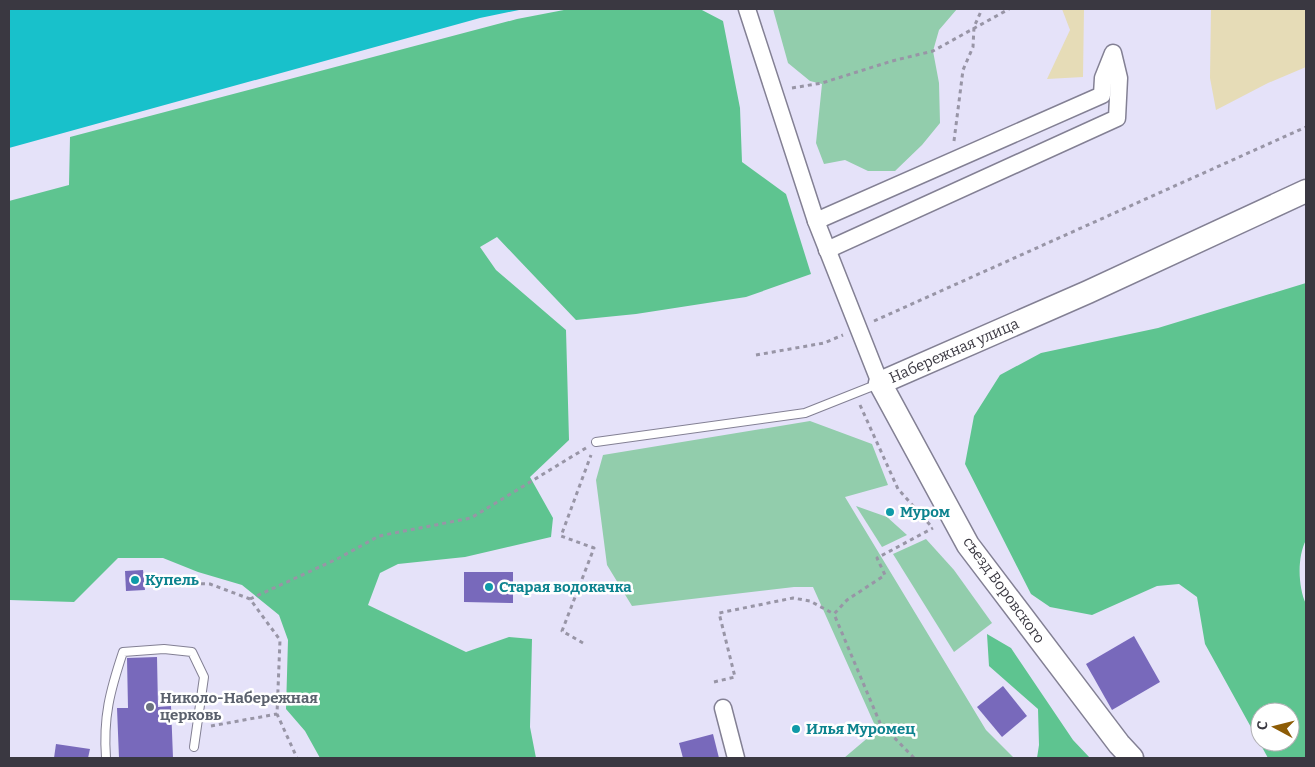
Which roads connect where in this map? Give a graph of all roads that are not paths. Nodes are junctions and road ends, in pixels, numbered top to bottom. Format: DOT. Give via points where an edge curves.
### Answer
graph roads {
  1 [pos="747,9"];
  2 [pos="1306,191"];
  3 [pos="816,221"];
  4 [pos="827,250"];
  5 [pos="880,383"];
  6 [pos="596,442"];
  7 [pos="723,708"];
  8 [pos="194,747"];
  9 [pos="106,758"];
  10 [pos="736,758"];
  11 [pos="1132,758"];
  1 -- 3 [label="street, Набережная улица"];
  2 -- 5 [label="street, Набережная улица" via="1088,292"];
  3 -- 4 [label="street, Набережная улица"];
  3 -- 4 [label="street" via="1102,95 1103,78 1113,53 1119,78 1117,118"];
  4 -- 5 [label="street, Набережная улица"];
  5 -- 6 [label="lane" via="805,413"];
  5 -- 11 [label="street, съезд Воровского" via="968,545 1118,744"];
  7 -- 10 [label="street"];
  8 -- 9 [label="lane" via="204,677 192,652 164,649 123,652 108,694"];
}
